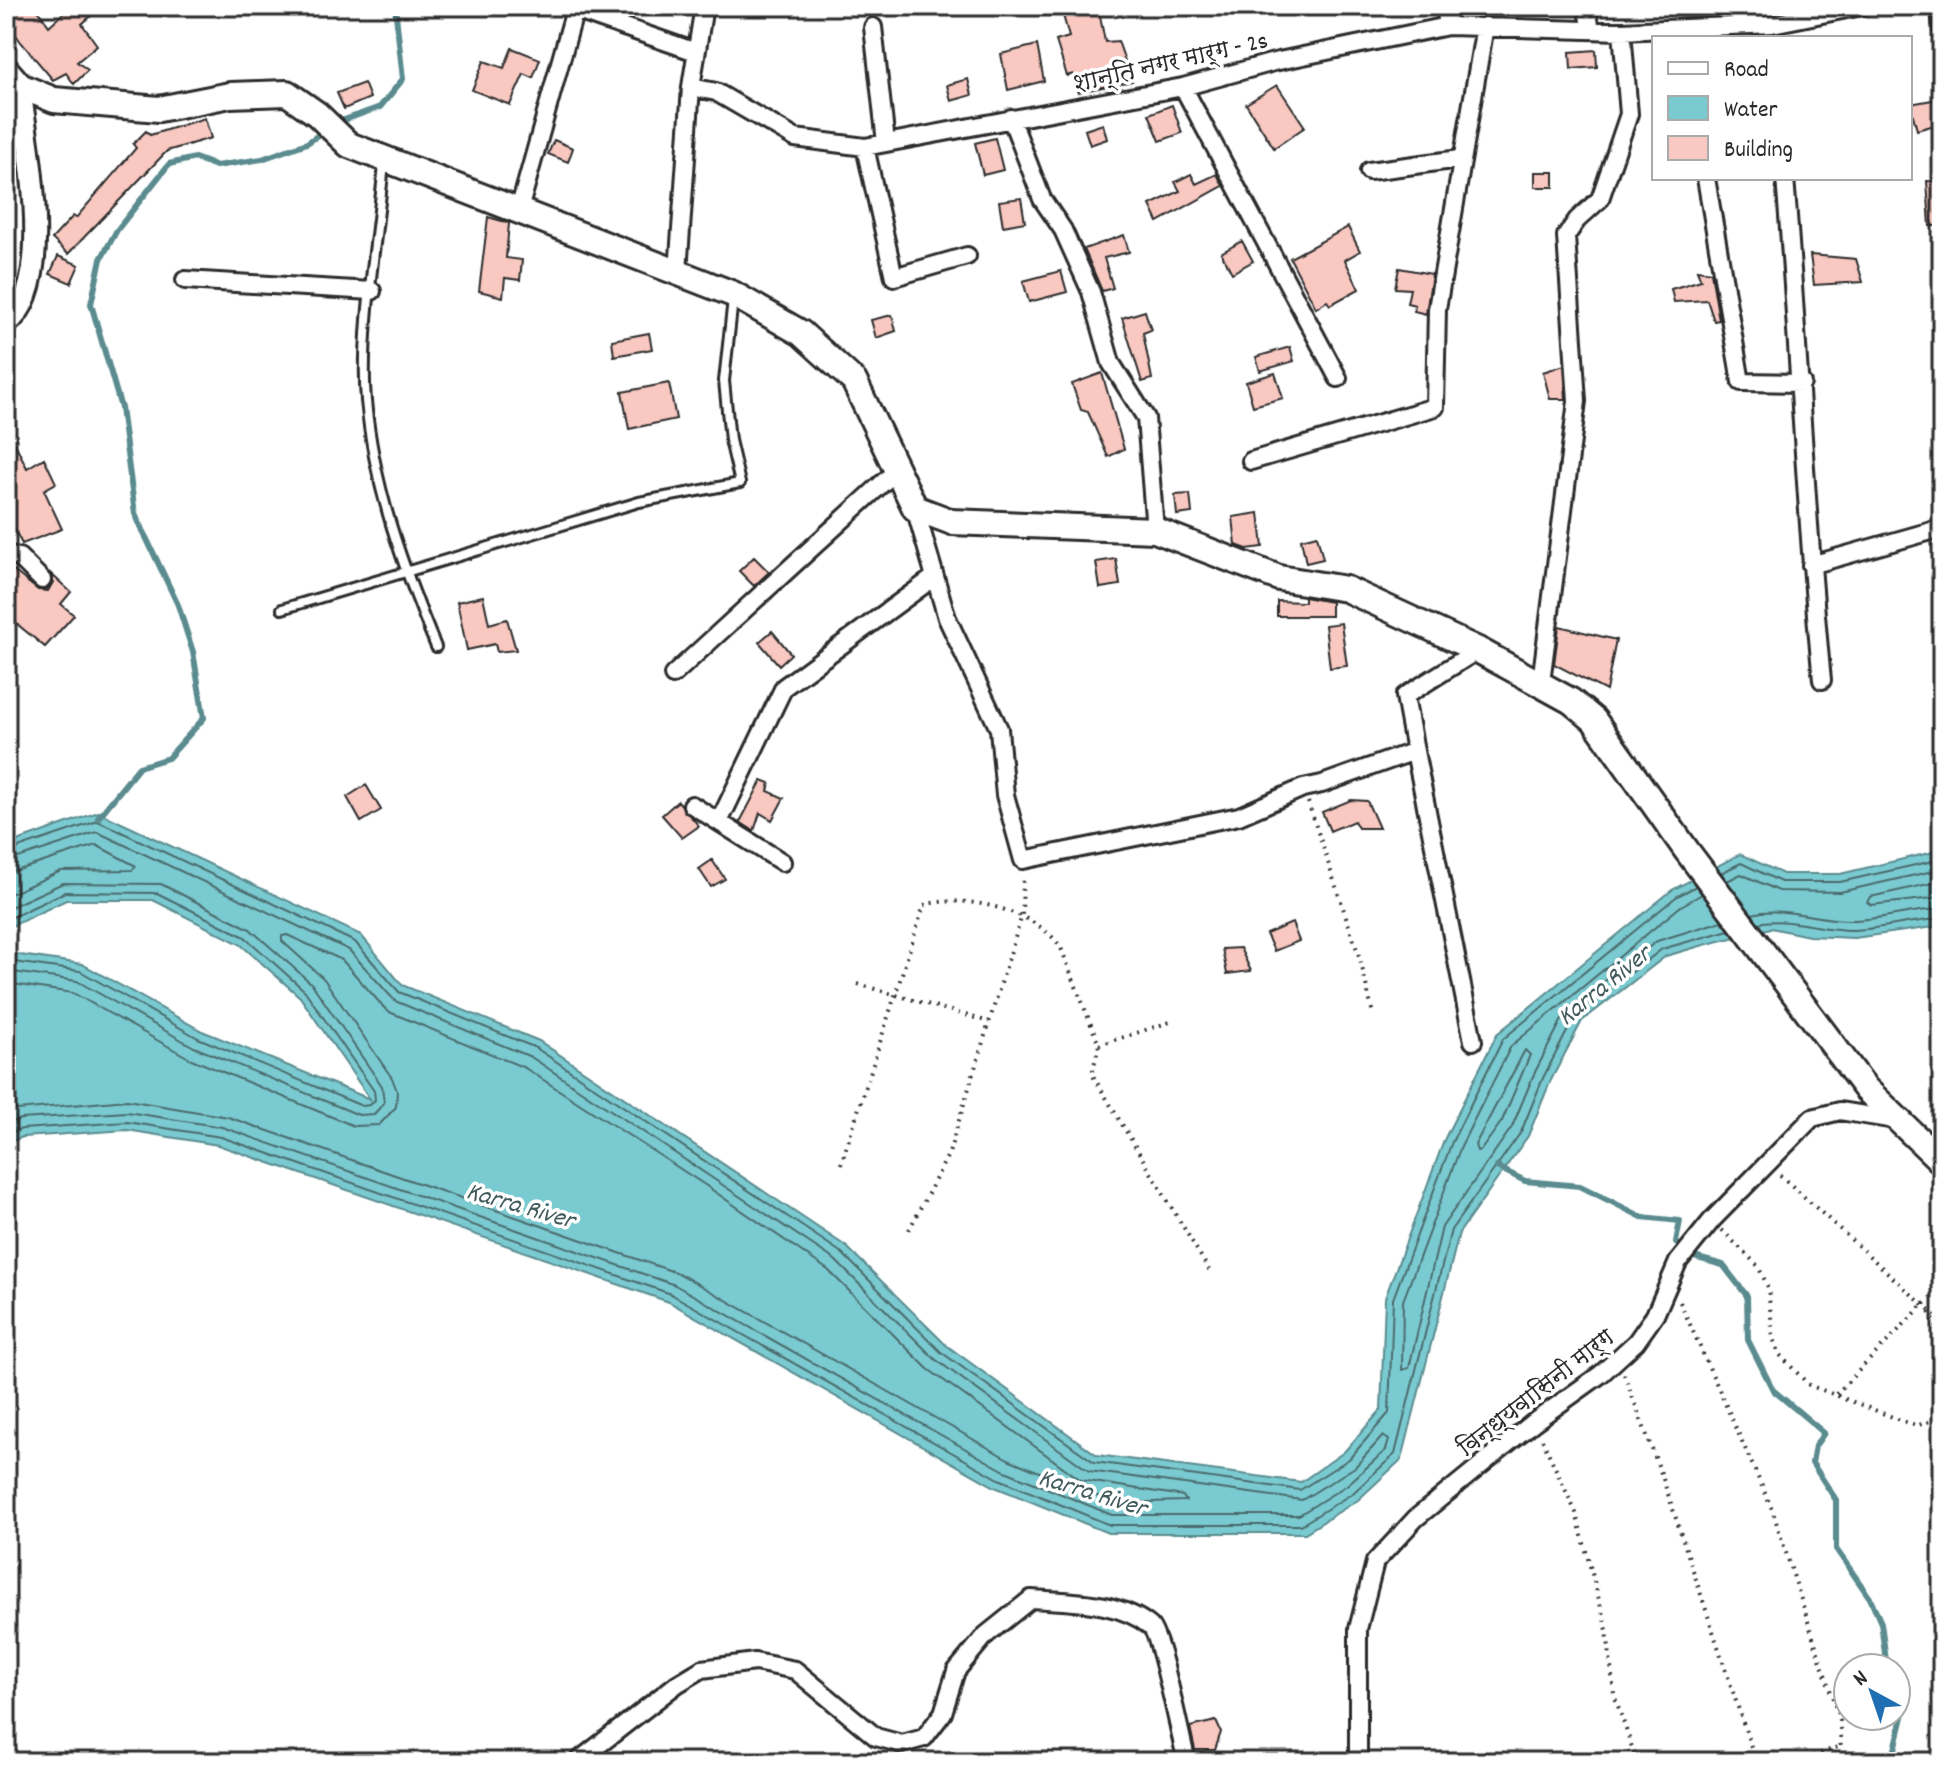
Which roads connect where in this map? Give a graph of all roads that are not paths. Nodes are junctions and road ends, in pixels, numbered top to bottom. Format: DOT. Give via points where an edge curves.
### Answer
graph roads {
  1 [pos="704,6"];
  2 [pos="1445,6"];
  3 [pos="1586,6"];
  4 [pos="1862,6"];
  5 [pos="1940,6"];
  6 [pos="575,8"];
  7 [pos="1448,26"];
  8 [pos="1485,26"];
  9 [pos="873,27"];
  10 [pos="1591,29"];
  11 [pos="1942,29"];
  12 [pos="1622,31"];
  13 [pos="1773,31"];
  14 [pos="1699,33"];
  15 [pos="696,52"];
  16 [pos="13,78"];
  17 [pos="691,87"];
  18 [pos="1183,87"];
  19 [pos="1011,118"];
  20 [pos="886,143"];
  21 [pos="865,147"];
  22 [pos="385,159"];
  23 [pos="1460,159"];
  24 [pos="1369,171"];
  25 [pos="1706,180"];
  26 [pos="1785,180"];
  27 [pos="519,210"];
  28 [pos="967,256"];
  29 [pos="678,272"];
  30 [pos="185,280"];
  31 [pos="372,291"];
  32 [pos="733,294"];
  33 [pos="6,324"];
  34 [pos="1338,378"];
  35 [pos="1802,383"];
  36 [pos="1251,461"];
  37 [pos="898,469"];
  38 [pos="915,508"];
  39 [pos="1942,528"];
  40 [pos="1155,530"];
  41 [pos="6,554"];
  42 [pos="1811,565"];
  43 [pos="405,573"];
  44 [pos="933,578"];
  45 [pos="42,580"];
  46 [pos="282,609"];
  47 [pos="436,647"];
  48 [pos="1478,650"];
  49 [pos="673,675"];
  50 [pos="1822,680"];
  51 [pos="1541,682"];
  52 [pos="1415,751"];
  53 [pos="692,805"];
  54 [pos="719,822"];
  55 [pos="782,862"];
  56 [pos="1473,1041"];
  57 [pos="1895,1120"];
  58 [pos="1942,1162"];
  59 [pos="577,1762"];
  60 [pos="1187,1762"];
  61 [pos="1358,1762"];
  1 -- 15 [label="street"];
  2 -- 7 [label="street"];
  3 -- 10 [label="street"];
  4 -- 13 [label="street, शान्ति नगर मार्ग - 2s"];
  5 -- 11 [label="street"];
  6 -- 15 [label="street"];
  6 -- 27 [label="street"];
  7 -- 8 [label="street, शान्ति नगर मार्ग - 2s"];
  7 -- 18 [label="street, शान्ति नगर मार्ग - 2s"];
  8 -- 10 [label="street, शान्ति नगर मार्ग - 2s"];
  8 -- 23 [label="street"];
  9 -- 20 [label="street"];
  10 -- 12 [label="street, शान्ति नगर मार्ग - 2s"];
  12 -- 14 [label="street, शान्ति नगर मार्ग - 2s"];
  12 -- 51 [label="street" via="1629,114 1600,199 1566,236 1577,401"];
  13 -- 14 [label="street, शान्ति नगर मार्ग - 2s"];
  15 -- 17 [label="street"];
  16 -- 22 [label="main road" via="54,100 159,109 230,95 287,93 349,145"];
  16 -- 33 [label="street" via="34,205 33,272 23,305"];
  17 -- 21 [label="street, शान्ति नगर मार्ग - 2s" via="716,92 795,138"];
  17 -- 29 [label="street"];
  18 -- 19 [label="street, शान्ति नगर मार्ग - 2s"];
  18 -- 34 [label="street"];
  19 -- 20 [label="street, शान्ति नगर मार्ग - 2s"];
  19 -- 40 [label="street" via="1042,199 1063,230 1091,292 1111,363 1146,418"];
  20 -- 21 [label="street, शान्ति नगर मार्ग - 2s"];
  21 -- 28 [label="street" via="894,277"];
  22 -- 27 [label="main road"];
  22 -- 31 [label="lane"];
  23 -- 24 [label="street"];
  23 -- 36 [label="street" via="1437,309 1435,407"];
  25 -- 35 [label="street" via="1741,382"];
  26 -- 35 [label="street"];
  27 -- 29 [label="main road"];
  29 -- 32 [label="main road"];
  30 -- 31 [label="street"];
  31 -- 43 [label="lane" via="366,398 379,486"];
  32 -- 37 [label="main road" via="801,333 854,381"];
  32 -- 43 [label="lane" via="724,381 740,483 639,502"];
  35 -- 42 [label="street"];
  37 -- 38 [label="main road"];
  37 -- 49 [label="street"];
  38 -- 40 [label="main road" via="952,522"];
  38 -- 44 [label="street"];
  39 -- 42 [label="street"];
  40 -- 48 [label="main road" via="1279,578 1346,589"];
  41 -- 45 [label="street" via="19,557"];
  42 -- 50 [label="street"];
  43 -- 46 [label="lane"];
  43 -- 47 [label="lane"];
  44 -- 52 [label="street" via="999,729 1005,795 1023,860 1239,816 1303,788"];
  44 -- 54 [label="street" via="784,687"];
  48 -- 51 [label="main road"];
  48 -- 52 [label="street" via="1405,696"];
  51 -- 57 [label="main road" via="1594,720 1866,1089"];
  52 -- 56 [label="street"];
  53 -- 54 [label="street"];
  54 -- 55 [label="street"];
  57 -- 58 [label="main road"];
  57 -- 61 [label="street, विन्ध्यवासिनी मार्ग" via="1840,1111 1812,1118 1678,1262 1655,1315 1636,1342 1416,1518 1375,1562 1358,1629"];
  59 -- 60 [label="street" via="702,1669 755,1662 795,1670 876,1737 902,1744 924,1738 952,1692 956,1671 986,1635 1031,1599 1121,1610 1152,1627 1162,1647"];
}
